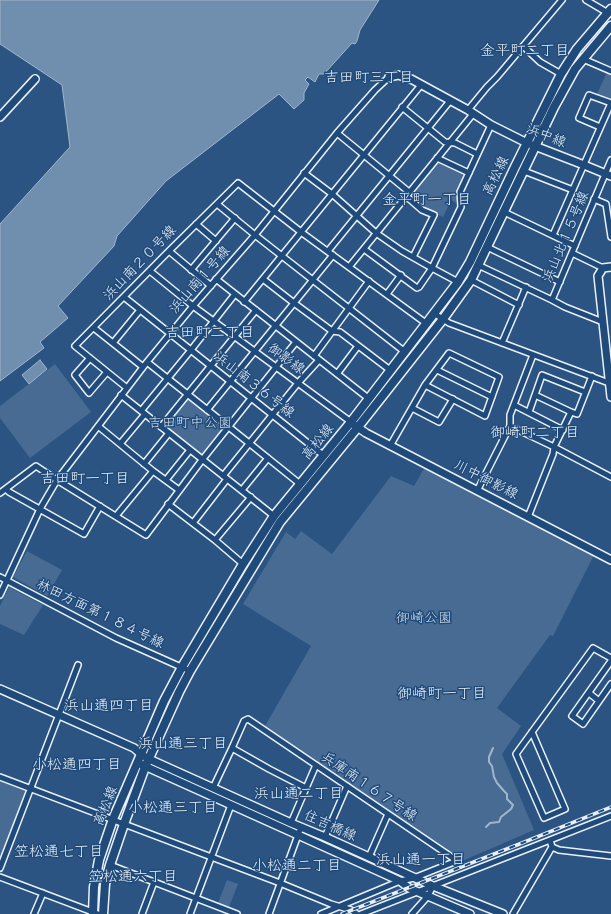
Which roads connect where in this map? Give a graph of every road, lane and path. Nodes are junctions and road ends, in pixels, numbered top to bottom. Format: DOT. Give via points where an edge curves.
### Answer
graph roads {
  1 [pos="562,0"];
  2 [pos="586,0"];
  3 [pos="609,11"];
  4 [pos="598,23"];
  5 [pos="610,29"];
  6 [pos="523,46"];
  7 [pos="583,59"];
  8 [pos="611,72"];
  9 [pos="561,74"];
  10 [pos="389,77"];
  11 [pos="35,79"];
  12 [pos="421,84"];
  13 [pos="450,101"];
  14 [pos="402,107"];
  15 [pos="470,112"];
  16 [pos="0,118"];
  17 [pos="491,125"];
  18 [pos="600,126"];
  19 [pos="428,128"];
  20 [pos="337,134"];
  21 [pos="449,143"];
  22 [pos="527,143"];
  23 [pos="535,146"];
  24 [pos="478,153"];
  25 [pos="364,154"];
  26 [pos="437,158"];
  27 [pos="611,160"];
  28 [pos="584,165"];
  29 [pos="524,171"];
  30 [pos="304,173"];
  31 [pos="469,173"];
  32 [pos="608,175"];
  33 [pos="389,176"];
  34 [pos="573,190"];
  35 [pos="332,194"];
  36 [pos="408,194"];
  37 [pos="594,199"];
  38 [pos="217,204"];
  39 [pos="273,211"];
  40 [pos="504,212"];
  41 [pos="356,216"];
  42 [pos="235,218"];
  43 [pos="196,224"];
  44 [pos="301,232"];
  45 [pos="376,233"];
  46 [pos="255,235"];
  47 [pos="553,235"];
  48 [pos="611,237"];
  49 [pos="216,241"];
  50 [pos="575,246"];
  51 [pos="487,247"];
  52 [pos="364,248"];
  53 [pos="328,251"];
  54 [pos="168,252"];
  55 [pos="572,253"];
  56 [pos="333,255"];
  57 [pos="282,256"];
  58 [pos="413,257"];
  59 [pos="478,265"];
  60 [pos="349,267"];
  61 [pos="611,267"];
  62 [pos="432,268"];
  63 [pos="603,268"];
  64 [pos="191,270"];
  65 [pos="150,271"];
  66 [pos="401,276"];
  67 [pos="216,279"];
  68 [pos="263,279"];
  69 [pos="313,280"];
  70 [pos="471,280"];
  71 [pos="369,281"];
  72 [pos="458,282"];
  73 [pos="560,282"];
  74 [pos="210,286"];
  75 [pos="526,287"];
  76 [pos="235,294"];
  77 [pos="387,294"];
  78 [pos="124,297"];
  79 [pos="552,300"];
  80 [pos="244,302"];
  81 [pos="294,303"];
  82 [pos="518,305"];
  83 [pos="193,306"];
  84 [pos="349,308"];
  85 [pos="140,310"];
  86 [pos="256,310"];
  87 [pos="435,314"];
  88 [pos="443,319"];
  89 [pos="214,321"];
  90 [pos="603,322"];
  91 [pos="427,324"];
  92 [pos="275,326"];
  93 [pos="94,328"];
  94 [pos="332,331"];
  95 [pos="170,334"];
  96 [pos="235,336"];
  97 [pos="296,342"];
  98 [pos="113,343"];
  99 [pos="502,343"];
  100 [pos="358,346"];
  101 [pos="191,350"];
  102 [pos="255,351"];
  103 [pos="405,352"];
  104 [pos="534,355"];
  105 [pos="314,356"];
  106 [pos="90,358"];
  107 [pos="319,360"];
  108 [pos="145,365"];
  109 [pos="211,366"];
  110 [pos="277,367"];
  111 [pos="390,370"];
  112 [pos="437,370"];
  113 [pos="107,372"];
  114 [pos="337,374"];
  115 [pos="592,376"];
  116 [pos="168,379"];
  117 [pos="230,381"];
  118 [pos="298,383"];
  119 [pos="609,383"];
  120 [pos="425,385"];
  121 [pos="127,388"];
  122 [pos="585,392"];
  123 [pos="187,394"];
  124 [pos="121,395"];
  125 [pos="535,395"];
  126 [pos="611,396"];
  127 [pos="492,397"];
  128 [pos="252,398"];
  129 [pos="368,398"];
  130 [pos="453,399"];
  131 [pos="514,405"];
  132 [pos="412,408"];
  133 [pos="207,410"];
  134 [pos="143,412"];
  135 [pos="529,412"];
  136 [pos="571,412"];
  137 [pos="272,415"];
  138 [pos="350,422"];
  139 [pos="98,426"];
  140 [pos="510,426"];
  141 [pos="161,427"];
  142 [pos="229,427"];
  143 [pos="358,427"];
  144 [pos="563,430"];
  145 [pos="169,433"];
  146 [pos="249,443"];
  147 [pos="120,444"];
  148 [pos="390,446"];
  149 [pos="554,447"];
  150 [pos="190,450"];
  151 [pos="324,455"];
  152 [pos="268,458"];
  153 [pos="202,460"];
  154 [pos="144,464"];
  155 [pos="153,471"];
  156 [pos="225,477"];
  157 [pos="611,477"];
  158 [pos="57,480"];
  159 [pos="166,480"];
  160 [pos="300,484"];
  161 [pos="6,489"];
  162 [pos="179,490"];
  163 [pos="242,490"];
  164 [pos="477,490"];
  165 [pos="0,493"];
  166 [pos="251,497"];
  167 [pos="168,504"];
  168 [pos="100,506"];
  169 [pos="40,508"];
  170 [pos="116,516"];
  171 [pos="274,516"];
  172 [pos="528,517"];
  173 [pos="193,523"];
  174 [pos="215,540"];
  175 [pos="611,560"];
  176 [pos="243,564"];
  177 [pos="0,577"];
  178 [pos="6,580"];
  179 [pos="0,595"];
  180 [pos="611,658"];
  181 [pos="611,661"];
  182 [pos="78,665"];
  183 [pos="182,667"];
  184 [pos="190,671"];
  185 [pos="611,684"];
  186 [pos="0,689"];
  187 [pos="589,693"];
  188 [pos="599,701"];
  189 [pos="59,715"];
  190 [pos="532,732"];
  191 [pos="232,748"];
  192 [pos="145,757"];
  193 [pos="142,765"];
  194 [pos="316,765"];
  195 [pos="0,777"];
  196 [pos="347,786"];
  197 [pos="30,788"];
  198 [pos="213,788"];
  199 [pos="306,788"];
  200 [pos="231,805"];
  201 [pos="388,814"];
  202 [pos="611,816"];
  203 [pos="113,820"];
  204 [pos="291,823"];
  205 [pos="124,824"];
  206 [pos="301,827"];
  207 [pos="298,835"];
  208 [pos="325,837"];
  209 [pos="550,840"];
  210 [pos="552,847"];
  211 [pos="611,856"];
  212 [pos="211,857"];
  213 [pos="369,857"];
  214 [pos="110,865"];
  215 [pos="0,868"];
  216 [pos="0,877"];
  217 [pos="414,878"];
  218 [pos="400,881"];
  219 [pos="154,882"];
  220 [pos="280,883"];
  221 [pos="433,886"];
  222 [pos="419,892"];
  223 [pos="42,893"];
  224 [pos="428,896"];
  225 [pos="196,898"];
  226 [pos="339,906"];
  227 [pos="95,913"];
  228 [pos="230,913"];
  229 [pos="34,914"];
  230 [pos="103,914"];
  231 [pos="142,914"];
  232 [pos="190,914"];
  233 [pos="237,914"];
  234 [pos="269,914"];
  235 [pos="321,914"];
  236 [pos="357,914"];
  237 [pos="361,914"];
  238 [pos="412,914"];
  239 [pos="470,914"];
  240 [pos="503,914"];
  241 [pos="513,914"];
  1 -- 6 [label="street"];
  2 -- 3 [label="street"];
  3 -- 4 [label="main road, 高松線"];
  4 -- 5 [label="street"];
  4 -- 9 [label="main road, 高松線"];
  5 -- 7 [label="main road, 高松線"];
  6 -- 9 [label="street" via="540,62"];
  6 -- 15 [label="street" via="487,87"];
  7 -- 8 [label="street"];
  7 -- 23 [label="main road, 高松線" via="575,69"];
  9 -- 22 [label="main road, 高松線"];
  10 -- 12 [label="street, 浜中線" via="398,75"];
  10 -- 20 [label="street, 浜山南１号線"];
  11 -- 16 [label="street"];
  12 -- 13 [label="street, 浜中線"];
  12 -- 14 [label="street"];
  13 -- 15 [label="street, 浜中線"];
  13 -- 19 [label="street"];
  14 -- 19 [label="street"];
  14 -- 25 [label="street"];
  15 -- 17 [label="street, 浜中線"];
  15 -- 21 [label="street"];
  17 -- 22 [label="street, 浜中線"];
  17 -- 24 [label="street"];
  18 -- 18 [label="street" via="611,103 589,95 580,118"];
  18 -- 28 [label="street"];
  19 -- 21 [label="street"];
  19 -- 33 [label="street"];
  20 -- 25 [label="street"];
  20 -- 30 [label="street, 浜山南１号線"];
  21 -- 24 [label="street"];
  21 -- 26 [label="street"];
  22 -- 23 [label="street, 浜中線"];
  22 -- 72 [label="main road, 高松線"];
  23 -- 28 [label="street, 浜中線"];
  23 -- 29 [label="main road, 高松線"];
  24 -- 31 [label="street"];
  25 -- 33 [label="street"];
  25 -- 35 [label="street"];
  26 -- 31 [label="street"];
  26 -- 36 [label="street"];
  27 -- 32 [label="street, 浜山北１５号線"];
  28 -- 32 [label="street, 浜中線"];
  28 -- 34 [label="street"];
  29 -- 34 [label="street"];
  29 -- 40 [label="main road, 高松線"];
  30 -- 35 [label="street"];
  30 -- 39 [label="street, 浜山南１号線"];
  31 -- 62 [label="street" via="460,192 461,206"];
  32 -- 37 [label="street, 浜山北１５号線"];
  33 -- 36 [label="street"];
  33 -- 41 [label="street"];
  34 -- 47 [label="street"];
  35 -- 41 [label="street"];
  35 -- 44 [label="street"];
  36 -- 45 [label="street"];
  36 -- 58 [label="street" via="422,210 434,215"];
  37 -- 48 [label="street" via="606,204"];
  37 -- 50 [label="street, 浜山北１５号線"];
  38 -- 39 [label="street, 浜山南２０号線" via="238,183"];
  38 -- 42 [label="street"];
  38 -- 43 [label="street, 浜山南２０号線"];
  39 -- 44 [label="street"];
  39 -- 46 [label="street, 浜山南１号線"];
  40 -- 47 [label="street"];
  40 -- 51 [label="main road, 高松線"];
  41 -- 45 [label="street"];
  41 -- 53 [label="street"];
  42 -- 46 [label="street"];
  42 -- 49 [label="street"];
  43 -- 49 [label="street"];
  43 -- 54 [label="street, 浜山南２０号線"];
  44 -- 53 [label="street"];
  44 -- 57 [label="street"];
  45 -- 52 [label="street"];
  45 -- 58 [label="street"];
  46 -- 57 [label="street"];
  46 -- 67 [label="street, 浜山南１号線"];
  47 -- 50 [label="street"];
  49 -- 64 [label="street"];
  50 -- 55 [label="street, 浜山北１５号線"];
  51 -- 59 [label="main road, 高松線"];
  51 -- 73 [label="street"];
  52 -- 60 [label="street"];
  52 -- 66 [label="street"];
  53 -- 56 [label="street"];
  54 -- 64 [label="street"];
  54 -- 65 [label="street, 浜山南２０号線"];
  55 -- 63 [label="street"];
  55 -- 73 [label="street, 浜山北１５号線"];
  56 -- 60 [label="street"];
  56 -- 69 [label="street"];
  57 -- 68 [label="street"];
  57 -- 69 [label="street"];
  58 -- 62 [label="street"];
  59 -- 70 [label="main road, 高松線"];
  59 -- 75 [label="street, 浜山北１５号線"];
  60 -- 71 [label="street"];
  61 -- 63 [label="street"];
  62 -- 66 [label="street" via="417,288"];
  62 -- 72 [label="street"];
  63 -- 90 [label="street" via="598,276"];
  64 -- 74 [label="street"];
  65 -- 78 [label="street, 浜山南２０号線"];
  65 -- 83 [label="street, 御影線"];
  66 -- 77 [label="street"];
  67 -- 74 [label="street, 浜山南１号線"];
  67 -- 76 [label="street"];
  68 -- 80 [label="street"];
  68 -- 81 [label="street"];
  69 -- 81 [label="street"];
  69 -- 84 [label="street"];
  70 -- 82 [label="street"];
  70 -- 88 [label="main road, 高松線"];
  71 -- 77 [label="street"];
  71 -- 84 [label="street"];
  72 -- 87 [label="main road, 高松線"];
  73 -- 79 [label="street, 浜山北１５号線"];
  74 -- 83 [label="street, 浜山南１号線"];
  75 -- 79 [label="street, 浜山北１５号線"];
  75 -- 82 [label="street"];
  76 -- 80 [label="street"];
  76 -- 89 [label="street"];
  77 -- 91 [label="street"];
  78 -- 85 [label="street, 浜山南３６号線"];
  78 -- 93 [label="street, 浜山南２０号線"];
  79 -- 90 [label="street"];
  80 -- 86 [label="street"];
  81 -- 92 [label="street"];
  81 -- 94 [label="street"];
  82 -- 99 [label="street"];
  83 -- 89 [label="street, 御影線"];
  83 -- 95 [label="street, 浜山南１号線"];
  84 -- 94 [label="street"];
  84 -- 103 [label="street"];
  85 -- 95 [label="street, 浜山南３６号線"];
  85 -- 98 [label="street"];
  86 -- 92 [label="street"];
  86 -- 96 [label="street"];
  87 -- 88 [label="street"];
  87 -- 91 [label="main road, 高松線"];
  88 -- 99 [label="street"];
  88 -- 143 [label="main road, 高松線"];
  89 -- 96 [label="street, 御影線"];
  89 -- 101 [label="street"];
  90 -- 119 [label="street"];
  91 -- 103 [label="main road, 高松線"];
  92 -- 97 [label="street"];
  92 -- 102 [label="street"];
  93 -- 98 [label="street"];
  93 -- 106 [label="street, 浜山南２０号線" via="75,346"];
  94 -- 100 [label="street" via="340,332"];
  94 -- 105 [label="street"];
  95 -- 101 [label="street, 浜山南３６号線"];
  95 -- 108 [label="street, 浜山南１号線"];
  96 -- 102 [label="street, 御影線"];
  96 -- 109 [label="street"];
  97 -- 105 [label="street"];
  97 -- 110 [label="street"];
  98 -- 108 [label="street"];
  99 -- 104 [label="street"];
  100 -- 111 [label="street"];
  100 -- 114 [label="street"];
  101 -- 109 [label="street, 浜山南３６号線"];
  101 -- 116 [label="street"];
  102 -- 110 [label="street, 御影線"];
  102 -- 117 [label="street"];
  103 -- 111 [label="main road, 高松線"];
  104 -- 115 [label="street"];
  104 -- 131 [label="street"];
  105 -- 107 [label="street"];
  106 -- 113 [label="street, 浜山南２０号線"];
  106 -- 113 [label="street" via="75,375 89,394"];
  107 -- 114 [label="street"];
  107 -- 118 [label="street"];
  108 -- 116 [label="street"];
  108 -- 121 [label="street, 浜山南１号線"];
  109 -- 117 [label="street, 浜山南３６号線"];
  109 -- 123 [label="street"];
  110 -- 118 [label="street, 御影線"];
  110 -- 128 [label="street"];
  111 -- 129 [label="main road, 高松線"];
  112 -- 120 [label="street"];
  112 -- 127 [label="street"];
  112 -- 127 [label="street" via="450,353 499,377"];
  113 -- 121 [label="street, 浜山南２０号線"];
  114 -- 129 [label="street"];
  115 -- 119 [label="street"];
  115 -- 122 [label="street"];
  116 -- 123 [label="street"];
  116 -- 134 [label="street"];
  117 -- 128 [label="street, 浜山南３６号線"];
  117 -- 133 [label="street"];
  118 -- 137 [label="street"];
  118 -- 138 [label="street, 御影線"];
  119 -- 126 [label="street"];
  120 -- 130 [label="street"];
  120 -- 132 [label="street"];
  121 -- 124 [label="street, 浜山南１号線"];
  122 -- 125 [label="street" via="542,375"];
  122 -- 136 [label="street" via="577,414"];
  123 -- 133 [label="street"];
  123 -- 141 [label="street"];
  124 -- 134 [label="street"];
  124 -- 139 [label="street, 浜山南１号線"];
  125 -- 135 [label="street"];
  125 -- 136 [label="street"];
  127 -- 130 [label="street" via="485,416"];
  128 -- 137 [label="street, 浜山南３６号線"];
  128 -- 142 [label="street"];
  129 -- 138 [label="main road, 高松線"];
  130 -- 132 [label="street" via="439,422"];
  131 -- 135 [label="street"];
  131 -- 140 [label="street" via="510,415"];
  132 -- 148 [label="street"];
  133 -- 142 [label="street"];
  134 -- 141 [label="street"];
  134 -- 147 [label="street"];
  135 -- 144 [label="street"];
  136 -- 144 [label="street"];
  137 -- 146 [label="street"];
  137 -- 151 [label="street, 浜山南３６号線"];
  138 -- 143 [label="street, 川中御影線"];
  138 -- 151 [label="main road, 高松線"];
  139 -- 147 [label="street"];
  139 -- 158 [label="street, 浜山南１号線"];
  140 -- 149 [label="street"];
  140 -- 164 [label="street"];
  141 -- 145 [label="street"];
  142 -- 146 [label="street"];
  142 -- 153 [label="street"];
  143 -- 148 [label="street, 川中御影線"];
  143 -- 184 [label="main road, 高松線" via="280,522"];
  144 -- 149 [label="street"];
  145 -- 150 [label="street"];
  145 -- 154 [label="street"];
  146 -- 152 [label="street"];
  146 -- 156 [label="street"];
  147 -- 154 [label="street"];
  148 -- 164 [label="street, 川中御影線"];
  149 -- 157 [label="street"];
  149 -- 172 [label="street"];
  150 -- 153 [label="street"];
  150 -- 159 [label="street"];
  151 -- 160 [label="main road, 高松線"];
  152 -- 160 [label="street"];
  152 -- 163 [label="street"];
  153 -- 156 [label="street"];
  153 -- 162 [label="street"];
  154 -- 155 [label="street"];
  155 -- 159 [label="street"];
  155 -- 170 [label="street"];
  156 -- 163 [label="street"];
  156 -- 173 [label="street"];
  158 -- 161 [label="street" via="36,466"];
  158 -- 168 [label="street"];
  158 -- 169 [label="street, 浜山南１号線"];
  159 -- 162 [label="street"];
  160 -- 171 [label="main road, 高松線"];
  161 -- 165 [label="street"];
  161 -- 169 [label="street"];
  162 -- 167 [label="street"];
  163 -- 166 [label="street"];
  164 -- 172 [label="street, 川中御影線"];
  166 -- 171 [label="street"];
  166 -- 174 [label="street"];
  167 -- 170 [label="street" via="146,535"];
  167 -- 173 [label="street"];
  168 -- 169 [label="street" via="84,534"];
  168 -- 170 [label="street"];
  169 -- 178 [label="street, 浜山南１号線"];
  171 -- 176 [label="main road, 高松線"];
  172 -- 175 [label="street, 川中御影線"];
  173 -- 174 [label="street"];
  174 -- 176 [label="street"];
  176 -- 183 [label="main road, 高松線"];
  177 -- 178 [label="street, 林田方面第１８４号線"];
  178 -- 179 [label="street, 浜山南１号線"];
  178 -- 183 [label="street, 林田方面第１８４号線" via="116,638"];
  180 -- 190 [label="street" via="593,648"];
  181 -- 187 [label="street"];
  182 -- 189 [label="street"];
  183 -- 184 [label="street, 林田方面第１８４号線"];
  183 -- 192 [label="main road, 高松線" via="164,701"];
  184 -- 192 [label="main road, 高松線"];
  185 -- 188 [label="street"];
  186 -- 189 [label="street, 住吉橋線"];
  187 -- 188 [label="street"];
  187 -- 188 [label="street" via="572,716 583,724"];
  189 -- 192 [label="street, 住吉橋線" via="134,748"];
  189 -- 197 [label="street"];
  190 -- 190 [label="street" via="516,754 544,818 565,809"];
  191 -- 194 [label="street, 兵庫南１６７号線" via="244,721 248,719"];
  191 -- 198 [label="street"];
  191 -- 199 [label="street"];
  192 -- 193 [label="main road, 高松線"];
  192 -- 198 [label="street, 住吉橋線"];
  193 -- 200 [label="street, 住吉橋線"];
  193 -- 203 [label="main road, 高松線"];
  193 -- 205 [label="main road, 高松線"];
  194 -- 196 [label="street, 兵庫南１６７号線"];
  194 -- 199 [label="street"];
  195 -- 197 [label="street"];
  196 -- 201 [label="street, 兵庫南１６７号線"];
  196 -- 208 [label="street"];
  197 -- 203 [label="street"];
  197 -- 215 [label="street"];
  198 -- 204 [label="street, 住吉橋線"];
  199 -- 204 [label="street"];
  200 -- 207 [label="street, 住吉橋線"];
  200 -- 212 [label="street"];
  201 -- 213 [label="street"];
  201 -- 217 [label="street, 兵庫南１６７号線" via="453,858 454,862"];
  202 -- 209 [label="street"];
  203 -- 205 [label="street"];
  203 -- 227 [label="main road, 高松線" via="99,860 94,887"];
  204 -- 206 [label="street, 住吉橋線"];
  205 -- 212 [label="street"];
  205 -- 214 [label="main road, 高松線"];
  206 -- 207 [label="street"];
  206 -- 208 [label="street, 住吉橋線"];
  207 -- 218 [label="street, 住吉橋線"];
  207 -- 220 [label="street"];
  208 -- 213 [label="street, 住吉橋線"];
  209 -- 210 [label="street"];
  209 -- 221 [label="street"];
  210 -- 211 [label="street"];
  210 -- 241 [label="street"];
  212 -- 220 [label="street"];
  212 -- 225 [label="street"];
  213 -- 217 [label="street, 住吉橋線"];
  214 -- 219 [label="street"];
  214 -- 230 [label="main road, 高松線" via="105,884"];
  216 -- 223 [label="street"];
  217 -- 218 [label="street, 兵庫南１６７号線"];
  217 -- 221 [label="street, 住吉橋線"];
  218 -- 222 [label="street, 住吉橋線"];
  218 -- 226 [label="street, 兵庫南１６７号線"];
  219 -- 225 [label="street"];
  219 -- 231 [label="street"];
  220 -- 226 [label="street"];
  220 -- 234 [label="street"];
  221 -- 222 [label="street"];
  221 -- 224 [label="street"];
  221 -- 240 [label="street, 住吉橋線"];
  222 -- 224 [label="street, 住吉橋線"];
  222 -- 237 [label="street"];
  223 -- 227 [label="street"];
  223 -- 229 [label="street"];
  224 -- 238 [label="street"];
  224 -- 239 [label="street, 住吉橋線"];
  225 -- 228 [label="street"];
  225 -- 232 [label="street"];
  226 -- 235 [label="street, 兵庫南１６７号線"];
  226 -- 236 [label="street"];
  228 -- 233 [label="street"];
}
